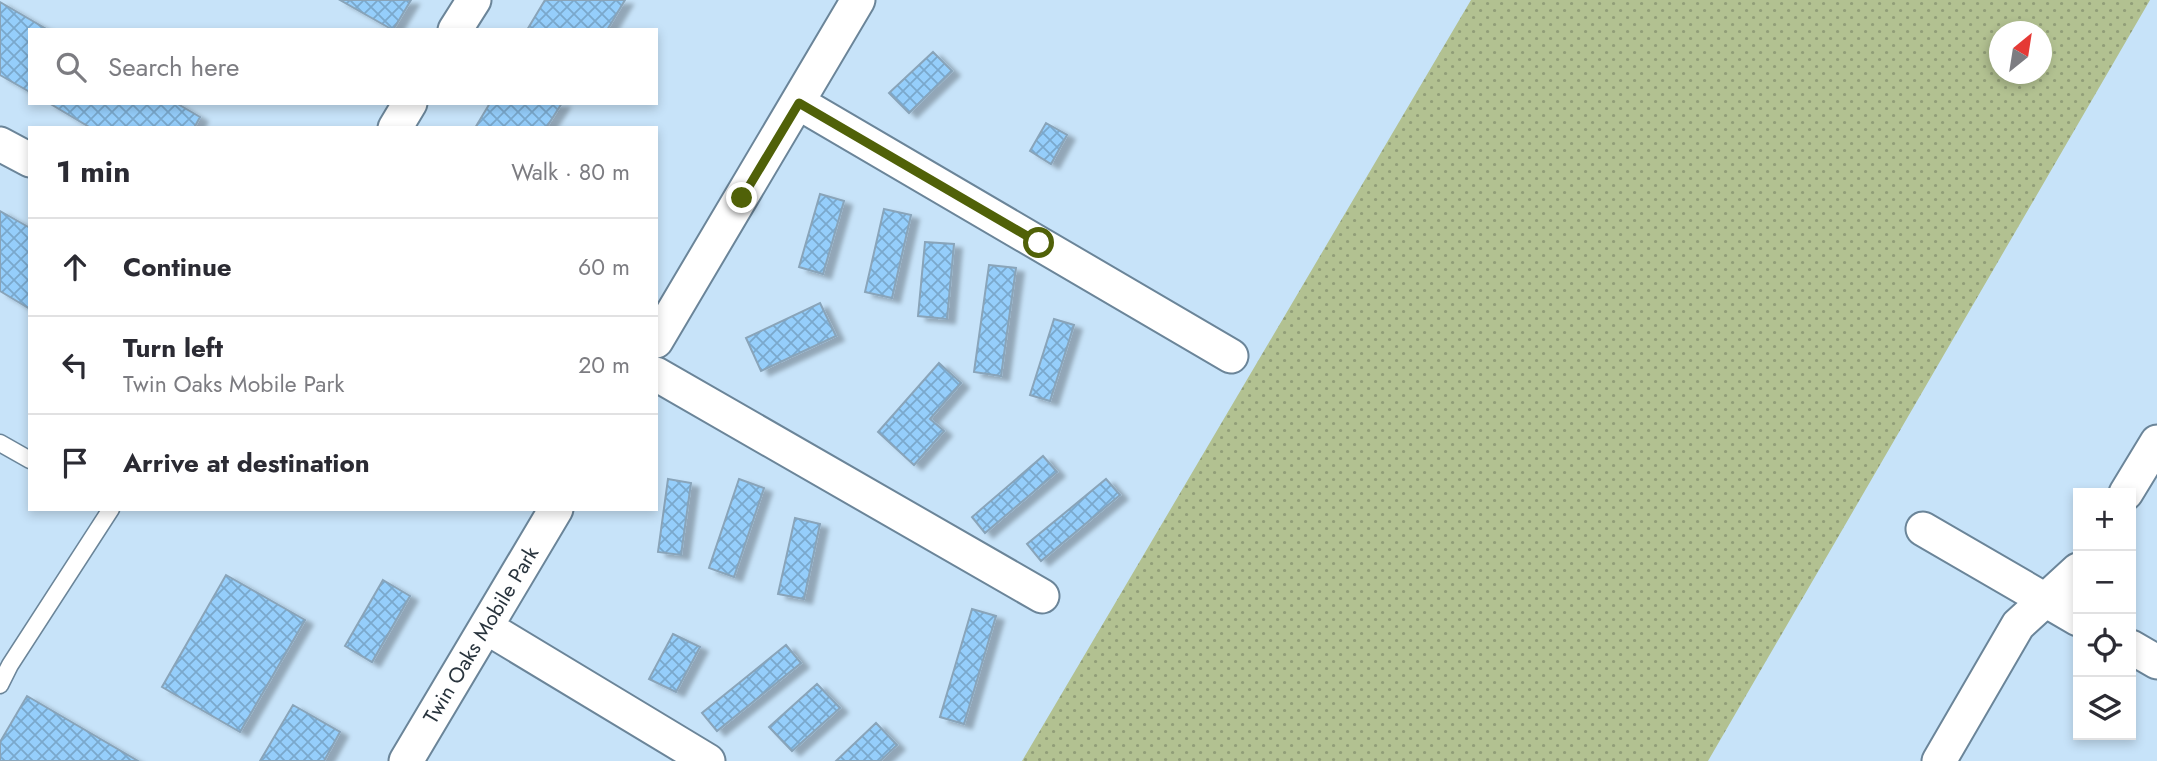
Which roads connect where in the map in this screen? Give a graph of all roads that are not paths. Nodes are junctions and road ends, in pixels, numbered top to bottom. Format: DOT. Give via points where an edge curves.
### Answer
graph roads {
  1 [pos="474,0"];
  2 [pos="858,0"];
  3 [pos="456,28"];
  4 [pos="799,103"];
  5 [pos="409,105"];
  6 [pos="396,126"];
  7 [pos="0,144"];
  8 [pos="28,159"];
  9 [pos="658,338"];
  10 [pos="1231,356"];
  11 [pos="658,375"];
  12 [pos="2157,442"];
  13 [pos="0,443"];
  14 [pos="28,459"];
  15 [pos="2129,488"];
  16 [pos="110,511"];
  17 [pos="555,511"];
  18 [pos="1923,529"];
  19 [pos="2073,575"];
  20 [pos="1042,596"];
  21 [pos="2045,600"];
  22 [pos="2073,616"];
  23 [pos="486,627"];
  24 [pos="2136,650"];
  25 [pos="2157,662"];
  26 [pos="0,685"];
  27 [pos="406,761"];
  28 [pos="708,761"];
  29 [pos="1939,761"];
  1 -- 3 [label="street"];
  2 -- 4 [label="street"];
  4 -- 9 [label="street"];
  4 -- 10 [label="street"];
  5 -- 6 [label="street"];
  7 -- 8 [label="street"];
  11 -- 20 [label="street"];
  12 -- 15 [label="street"];
  13 -- 14 [label="lane"];
  16 -- 26 [label="lane"];
  17 -- 23 [label="street, Twin Oaks Mobile Park"];
  18 -- 21 [label="street"];
  19 -- 21 [label="street"];
  21 -- 22 [label="street"];
  21 -- 29 [label="street" via="2018,625"];
  23 -- 27 [label="street, Twin Oaks Mobile Park"];
  23 -- 28 [label="street"];
  24 -- 25 [label="street"];
}
